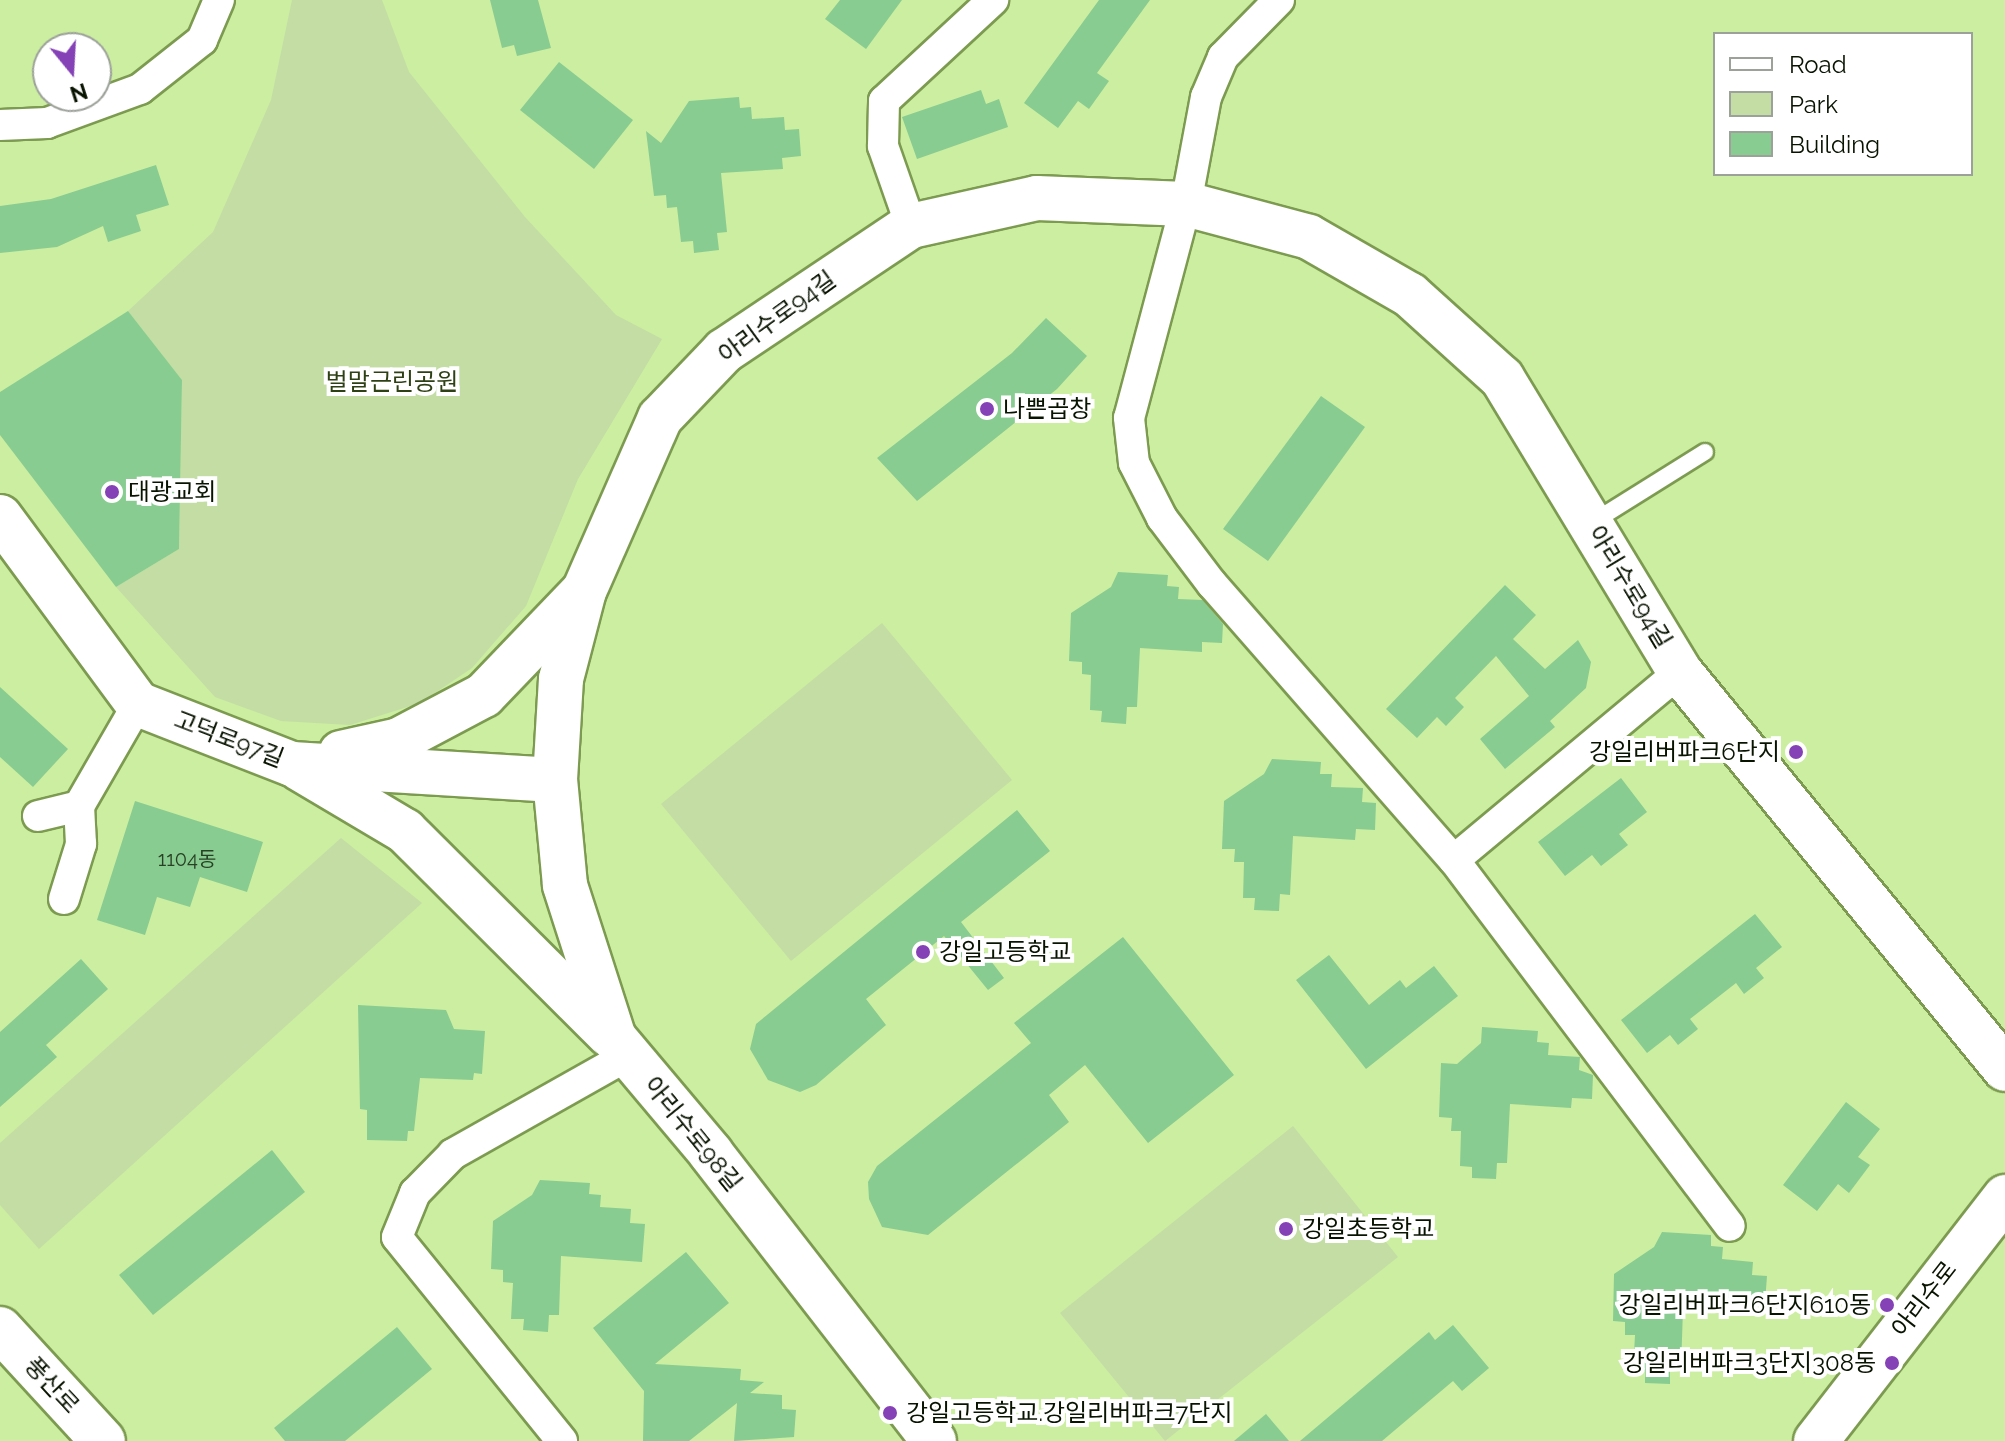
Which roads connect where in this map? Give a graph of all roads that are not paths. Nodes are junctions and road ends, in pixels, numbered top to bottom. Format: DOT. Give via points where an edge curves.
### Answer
graph roads {
  1 [pos="219,0"];
  2 [pos="993,0"];
  3 [pos="1279,0"];
  4 [pos="0,125"];
  5 [pos="1186,204"];
  6 [pos="911,226"];
  7 [pos="1705,452"];
  8 [pos="0,517"];
  9 [pos="1592,523"];
  10 [pos="584,591"];
  11 [pos="1680,672"];
  12 [pos="138,704"];
  13 [pos="292,764"];
  14 [pos="555,780"];
  15 [pos="79,806"];
  16 [pos="38,816"];
  17 [pos="1454,860"];
  18 [pos="64,899"];
  19 [pos="621,1046"];
  20 [pos="2005,1069"];
  21 [pos="2005,1197"];
  22 [pos="1730,1226"];
  23 [pos="0,1329"];
  24 [pos="103,1441"];
  25 [pos="562,1441"];
  26 [pos="934,1441"];
  27 [pos="1816,1441"];
  1 -- 4 [label="street" via="202,40 140,89 47,123"];
  2 -- 6 [label="street" via="884,101 883,146"];
  3 -- 5 [label="street" via="1223,57 1206,97"];
  5 -- 6 [label="street, 아리수로94길" via="1037,198"];
  5 -- 9 [label="street, 아리수로94길" via="1309,237 1410,295 1502,378"];
  5 -- 17 [label="street" via="1129,418 1134,463 1162,518 1212,584"];
  6 -- 10 [label="street, 아리수로94길" via="724,351 660,418"];
  7 -- 9 [label="lane"];
  8 -- 12 [label="street"];
  9 -- 11 [label="street, 아리수로94길"];
  10 -- 13 [label="street" via="484,695 399,740"];
  10 -- 14 [label="street, 아리수로94길" via="561,679"];
  11 -- 17 [label="street"];
  11 -- 20 [label="street, 아리수로94길"];
  12 -- 13 [label="street, 고덕로97길"];
  12 -- 15 [label="street"];
  13 -- 14 [label="street, 고덕로97길"];
  13 -- 19 [label="street" via="405,831"];
  14 -- 19 [label="street, 아리수로98길" via="565,885"];
  15 -- 16 [label="street"];
  15 -- 18 [label="street" via="81,844"];
  17 -- 22 [label="street"];
  19 -- 25 [label="street" via="453,1154 415,1193 397,1237"];
  19 -- 26 [label="street, 아리수로98길"];
  21 -- 27 [label="street, 아리수로"];
  23 -- 24 [label="street, 풍산로"];
}
